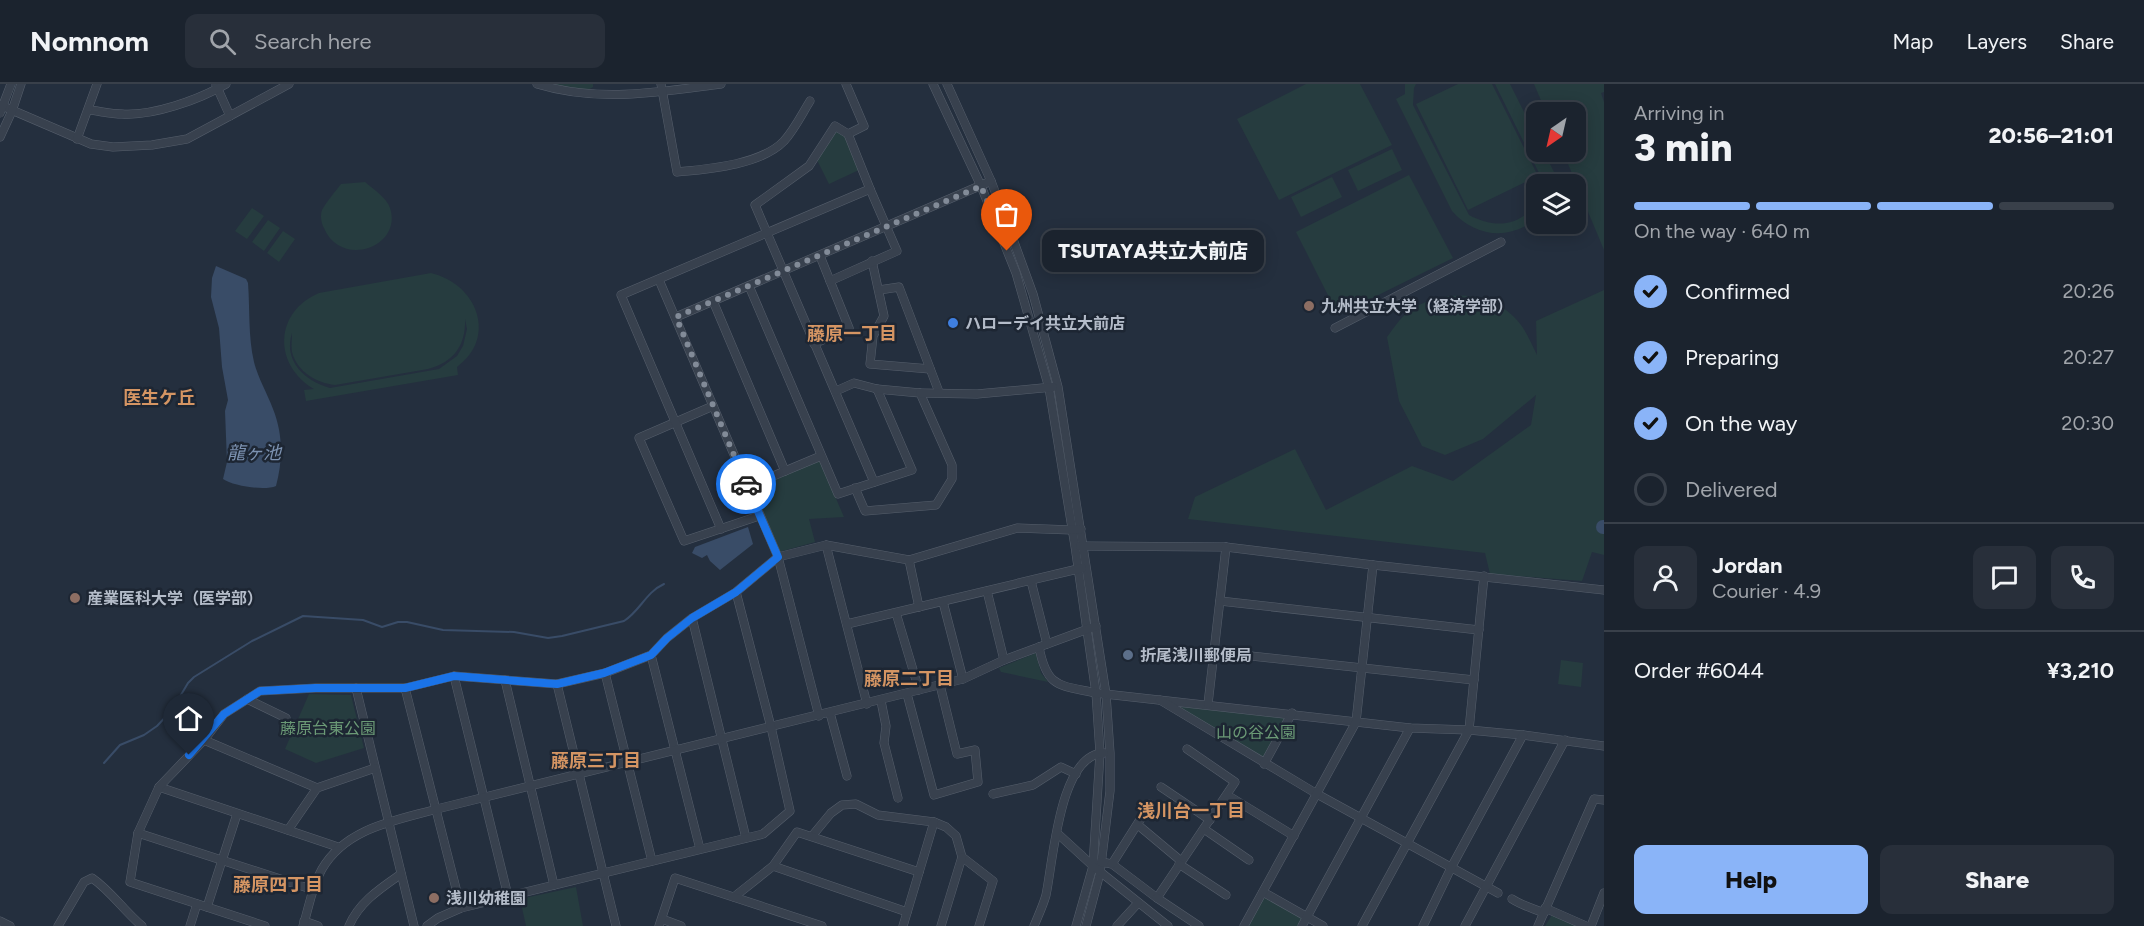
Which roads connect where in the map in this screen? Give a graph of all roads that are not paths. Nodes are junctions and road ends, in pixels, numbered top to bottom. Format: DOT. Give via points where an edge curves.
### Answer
graph roads {
  1 [pos="11,84"];
  2 [pos="21,84"];
  3 [pos="97,84"];
  4 [pos="289,84"];
  5 [pos="537,84"];
  6 [pos="596,84"];
  7 [pos="721,84"];
  8 [pos="846,84"];
  9 [pos="933,84"];
  10 [pos="947,84"];
  11 [pos="220,85"];
  12 [pos="661,88"];
  13 [pos="597,95"];
  14 [pos="810,101"];
  15 [pos="1,108"];
  16 [pos="88,110"];
  17 [pos="12,111"];
  18 [pos="230,116"];
  19 [pos="848,134"];
  20 [pos="0,137"];
  21 [pos="77,139"];
  22 [pos="991,181"];
  23 [pos="981,186"];
  24 [pos="870,189"];
  25 [pos="886,226"];
  26 [pos="766,232"];
  27 [pos="1501,242"];
  28 [pos="820,256"];
  29 [pos="873,261"];
  30 [pos="784,271"];
  31 [pos="659,280"];
  32 [pos="830,280"];
  33 [pos="749,286"];
  34 [pos="879,290"];
  35 [pos="713,301"];
  36 [pos="676,317"];
  37 [pos="1335,328"];
  38 [pos="814,344"];
  39 [pos="930,369"];
  40 [pos="1058,387"];
  41 [pos="1049,388"];
  42 [pos="877,389"];
  43 [pos="836,391"];
  44 [pos="939,392"];
  45 [pos="920,393"];
  46 [pos="713,406"];
  47 [pos="676,422"];
  48 [pos="821,456"];
  49 [pos="785,471"];
  50 [pos="874,482"];
  51 [pos="747,486"];
  52 [pos="855,488"];
  53 [pos="759,516"];
  54 [pos="721,529"];
  55 [pos="1076,530"];
  56 [pos="826,545"];
  57 [pos="1080,546"];
  58 [pos="1226,547"];
  59 [pos="778,557"];
  60 [pos="909,560"];
  61 [pos="1373,565"];
  62 [pos="1077,568"];
  63 [pos="1086,568"];
  64 [pos="1484,576"];
  65 [pos="1031,581"];
  66 [pos="1604,590"];
  67 [pos="987,591"];
  68 [pos="736,592"];
  69 [pos="1220,601"];
  70 [pos="944,602"];
  71 [pos="919,607"];
  72 [pos="896,613"];
  73 [pos="1369,617"];
  74 [pos="692,618"];
  75 [pos="847,624"];
  76 [pos="1091,628"];
  77 [pos="1479,630"];
  78 [pos="1042,646"];
  79 [pos="1214,652"];
  80 [pos="651,655"];
  81 [pos="1004,660"];
  82 [pos="1363,668"];
  83 [pos="604,673"];
  84 [pos="454,676"];
  85 [pos="963,679"];
  86 [pos="505,680"];
  87 [pos="1474,680"];
  88 [pos="557,684"];
  89 [pos="940,684"];
  90 [pos="356,688"];
  91 [pos="405,688"];
  92 [pos="919,690"];
  93 [pos="1096,693"];
  94 [pos="907,694"];
  95 [pos="1106,694"];
  96 [pos="247,699"];
  97 [pos="1159,699"];
  98 [pos="881,700"];
  99 [pos="867,704"];
  100 [pos="1208,704"];
  101 [pos="830,713"];
  102 [pos="1292,713"];
  103 [pos="819,716"];
  104 [pos="286,718"];
  105 [pos="1356,722"];
  106 [pos="771,728"];
  107 [pos="1410,728"];
  108 [pos="1469,730"];
  109 [pos="1523,735"];
  110 [pos="204,740"];
  111 [pos="722,740"];
  112 [pos="1565,740"];
  113 [pos="1604,746"];
  114 [pos="1187,749"];
  115 [pos="676,750"];
  116 [pos="1100,753"];
  117 [pos="1110,753"];
  118 [pos="628,763"];
  119 [pos="1264,764"];
  120 [pos="375,768"];
  121 [pos="1076,774"];
  122 [pos="579,775"];
  123 [pos="847,776"];
  124 [pos="159,787"];
  125 [pos="531,787"];
  126 [pos="1161,787"];
  127 [pos="317,788"];
  128 [pos="993,794"];
  129 [pos="1317,794"];
  130 [pos="1227,795"];
  131 [pos="483,798"];
  132 [pos="898,798"];
  133 [pos="1604,800"];
  134 [pos="1150,804"];
  135 [pos="437,809"];
  136 [pos="237,814"];
  137 [pos="1361,818"];
  138 [pos="1210,820"];
  139 [pos="389,822"];
  140 [pos="934,822"];
  141 [pos="1138,825"];
  142 [pos="1204,829"];
  143 [pos="288,830"];
  144 [pos="138,833"];
  145 [pos="1057,833"];
  146 [pos="812,836"];
  147 [pos="1294,836"];
  148 [pos="746,838"];
  149 [pos="1408,844"];
  150 [pos="338,847"];
  151 [pos="700,849"];
  152 [pos="962,857"];
  153 [pos="222,860"];
  154 [pos="1249,860"];
  155 [pos="652,861"];
  156 [pos="1101,862"];
  157 [pos="1180,862"];
  158 [pos="1112,864"];
  159 [pos="772,866"];
  160 [pos="1093,866"];
  161 [pos="1452,866"];
  162 [pos="919,872"];
  163 [pos="603,873"];
  164 [pos="1100,873"];
  165 [pos="401,874"];
  166 [pos="554,885"];
  167 [pos="1486,886"];
  168 [pos="314,890"];
  169 [pos="1263,892"];
  170 [pos="1498,893"];
  171 [pos="1604,893"];
  172 [pos="1226,895"];
  173 [pos="508,896"];
  174 [pos="734,897"];
  175 [pos="1157,898"];
  176 [pos="1512,899"];
  177 [pos="1138,903"];
  178 [pos="197,904"];
  179 [pos="207,907"];
  180 [pos="461,908"];
  181 [pos="1545,911"];
  182 [pos="907,912"];
  183 [pos="1307,917"];
  184 [pos="0,921"];
  185 [pos="243,922"];
  186 [pos="661,923"];
  187 [pos="303,924"];
  188 [pos="10,926"];
  189 [pos="58,926"];
  190 [pos="142,926"];
  191 [pos="190,926"];
  192 [pos="265,926"];
  193 [pos="318,926"];
  194 [pos="349,926"];
  195 [pos="414,926"];
  196 [pos="427,926"];
  197 [pos="616,926"];
  198 [pos="681,926"];
  199 [pos="822,926"];
  200 [pos="903,926"];
  201 [pos="941,926"];
  202 [pos="979,926"];
  203 [pos="1034,926"];
  204 [pos="1076,926"];
  205 [pos="1086,926"];
  206 [pos="1117,926"];
  207 [pos="1168,926"];
  208 [pos="1198,926"];
  209 [pos="1244,926"];
  210 [pos="1302,926"];
  211 [pos="1323,926"];
  212 [pos="1362,926"];
  213 [pos="1423,926"];
  214 [pos="1466,926"];
  215 [pos="1538,926"];
  216 [pos="1586,926"];
  217 [pos="1591,926"];
  1 -- 15 [label="street"];
  2 -- 17 [label="street"];
  3 -- 16 [label="street"];
  4 -- 18 [label="street"];
  5 -- 13 [label="street"];
  6 -- 13 [label="street"];
  7 -- 12 [label="street"];
  8 -- 19 [label="street" via="864,126"];
  9 -- 23 [label="street"];
  10 -- 22 [label="street"];
  11 -- 16 [label="street" via="147,112"];
  11 -- 18 [label="street"];
  12 -- 13 [label="street" via="623,96"];
  12 -- 14 [label="street" via="676,172 721,168 768,153 783,141"];
  15 -- 17 [label="street"];
  16 -- 21 [label="street"];
  17 -- 20 [label="street"];
  17 -- 21 [label="street"];
  18 -- 21 [label="street" via="187,139 152,145 113,147"];
  19 -- 24 [label="street"];
  19 -- 26 [label="street" via="835,126 809,166 755,205"];
  22 -- 23 [label="street"];
  22 -- 40 [label="street" via="1033,294"];
  23 -- 25 [label="street"];
  23 -- 41 [label="street" via="1016,273"];
  24 -- 25 [label="street"];
  24 -- 26 [label="street"];
  25 -- 28 [label="street"];
  25 -- 29 [label="street" via="897,251"];
  26 -- 30 [label="street"];
  26 -- 31 [label="street"];
  27 -- 37 [label="street"];
  28 -- 30 [label="street"];
  28 -- 32 [label="street"];
  29 -- 32 [label="street"];
  29 -- 34 [label="street"];
  30 -- 33 [label="street"];
  30 -- 38 [label="street"];
  31 -- 36 [label="street"];
  31 -- 47 [label="street" via="621,295"];
  32 -- 38 [label="street" via="849,328"];
  33 -- 35 [label="street"];
  33 -- 48 [label="street"];
  34 -- 39 [label="street" via="899,287"];
  34 -- 39 [label="street" via="884,316 873,336 870,364"];
  35 -- 36 [label="street"];
  35 -- 49 [label="street"];
  36 -- 46 [label="street"];
  38 -- 43 [label="street"];
  39 -- 44 [label="street"];
  40 -- 41 [label="street"];
  40 -- 55 [label="street"];
  41 -- 44 [label="street" via="977,394"];
  41 -- 55 [label="street"];
  42 -- 43 [label="street" via="854,383"];
  42 -- 45 [label="street"];
  42 -- 50 [label="street" via="912,470"];
  43 -- 50 [label="street"];
  44 -- 45 [label="street"];
  45 -- 52 [label="street" via="952,465 952,479 936,505 865,511"];
  46 -- 47 [label="street"];
  46 -- 51 [label="street"];
  47 -- 54 [label="street"];
  47 -- 54 [label="street" via="639,438 684,541"];
  48 -- 49 [label="street"];
  48 -- 52 [label="street" via="838,494"];
  49 -- 51 [label="street"];
  50 -- 52 [label="street"];
  51 -- 53 [label="street"];
  53 -- 54 [label="street"];
  53 -- 59 [label="street"];
  55 -- 57 [label="street"];
  55 -- 60 [label="street" via="1017,528"];
  56 -- 59 [label="street"];
  56 -- 60 [label="street"];
  56 -- 75 [label="street"];
  57 -- 58 [label="street"];
  57 -- 62 [label="street"];
  57 -- 63 [label="street"];
  58 -- 61 [label="street"];
  58 -- 69 [label="street"];
  59 -- 68 [label="street"];
  59 -- 103 [label="street"];
  60 -- 71 [label="street"];
  61 -- 64 [label="street"];
  61 -- 73 [label="street"];
  62 -- 63 [label="street"];
  62 -- 65 [label="street"];
  62 -- 76 [label="street"];
  63 -- 76 [label="street"];
  64 -- 66 [label="street"];
  64 -- 77 [label="street"];
  65 -- 67 [label="street"];
  65 -- 78 [label="street"];
  67 -- 70 [label="street"];
  67 -- 81 [label="street"];
  68 -- 74 [label="street"];
  68 -- 106 [label="street"];
  69 -- 73 [label="street"];
  69 -- 79 [label="street"];
  70 -- 71 [label="street"];
  70 -- 85 [label="street"];
  71 -- 72 [label="street"];
  72 -- 75 [label="street"];
  72 -- 92 [label="street"];
  73 -- 77 [label="street"];
  73 -- 82 [label="street"];
  74 -- 80 [label="street"];
  74 -- 111 [label="street"];
  75 -- 99 [label="street"];
  76 -- 78 [label="street"];
  76 -- 93 [label="street"];
  76 -- 95 [label="street"];
  77 -- 87 [label="street"];
  78 -- 81 [label="street"];
  78 -- 93 [label="street" via="1042,664 1049,677 1061,687"];
  79 -- 82 [label="street"];
  79 -- 100 [label="street"];
  80 -- 83 [label="street"];
  80 -- 115 [label="street"];
  81 -- 85 [label="street"];
  82 -- 87 [label="street"];
  82 -- 105 [label="street"];
  83 -- 88 [label="street"];
  83 -- 118 [label="street"];
  84 -- 86 [label="street"];
  84 -- 91 [label="street"];
  84 -- 131 [label="street"];
  85 -- 89 [label="street"];
  86 -- 88 [label="street"];
  86 -- 125 [label="street"];
  87 -- 108 [label="street"];
  88 -- 122 [label="street"];
  89 -- 92 [label="street"];
  89 -- 94 [label="street" via="957,754 975,750 978,782 934,795"];
  90 -- 91 [label="street"];
  90 -- 96 [label="street" via="260,691"];
  90 -- 120 [label="street"];
  91 -- 135 [label="street"];
  92 -- 94 [label="street"];
  93 -- 95 [label="street"];
  93 -- 116 [label="street"];
  94 -- 98 [label="street"];
  95 -- 97 [label="street"];
  95 -- 117 [label="street"];
  96 -- 104 [label="street"];
  96 -- 110 [label="street" via="224,714"];
  97 -- 100 [label="street"];
  97 -- 119 [label="street"];
  98 -- 99 [label="street"];
  98 -- 132 [label="street" via="886,726 884,743"];
  99 -- 101 [label="street"];
  100 -- 102 [label="street"];
  101 -- 103 [label="street"];
  101 -- 123 [label="street"];
  102 -- 105 [label="street"];
  102 -- 119 [label="street"];
  103 -- 106 [label="street"];
  105 -- 107 [label="street"];
  105 -- 129 [label="street"];
  106 -- 111 [label="street"];
  106 -- 148 [label="street" via="790,811 763,834"];
  107 -- 108 [label="street"];
  107 -- 137 [label="street"];
  108 -- 109 [label="street"];
  108 -- 149 [label="street"];
  109 -- 112 [label="street"];
  109 -- 161 [label="street"];
  110 -- 124 [label="street"];
  110 -- 127 [label="street"];
  111 -- 115 [label="street"];
  111 -- 148 [label="street"];
  112 -- 113 [label="street"];
  112 -- 167 [label="street"];
  114 -- 130 [label="street" via="1235,782"];
  115 -- 118 [label="street"];
  115 -- 151 [label="street"];
  116 -- 117 [label="street"];
  116 -- 121 [label="street" via="1087,758"];
  116 -- 160 [label="street"];
  117 -- 156 [label="street" via="1110,791"];
  118 -- 122 [label="street"];
  118 -- 155 [label="street"];
  119 -- 129 [label="street"];
  120 -- 127 [label="street"];
  120 -- 139 [label="street"];
  121 -- 128 [label="street" via="1061,767 1033,785"];
  121 -- 145 [label="street" via="1063,800"];
  122 -- 125 [label="street"];
  122 -- 163 [label="street"];
  124 -- 136 [label="street"];
  124 -- 144 [label="street"];
  125 -- 131 [label="street"];
  125 -- 166 [label="street"];
  126 -- 138 [label="street"];
  127 -- 143 [label="street"];
  129 -- 137 [label="street"];
  129 -- 147 [label="street"];
  130 -- 138 [label="street"];
  130 -- 147 [label="street"];
  131 -- 135 [label="street"];
  131 -- 173 [label="street"];
  133 -- 181 [label="street" via="1594,799"];
  134 -- 141 [label="street"];
  135 -- 139 [label="street"];
  135 -- 180 [label="street"];
  136 -- 143 [label="street"];
  136 -- 153 [label="street"];
  137 -- 149 [label="street"];
  137 -- 183 [label="street"];
  138 -- 142 [label="street"];
  139 -- 150 [label="street" via="357,833"];
  139 -- 165 [label="street"];
  140 -- 146 [label="street" via="878,815 856,804 842,805"];
  140 -- 152 [label="street" via="956,836"];
  140 -- 162 [label="street"];
  141 -- 157 [label="street"];
  141 -- 158 [label="street"];
  142 -- 154 [label="street"];
  142 -- 157 [label="street"];
  143 -- 150 [label="street"];
  144 -- 153 [label="street"];
  144 -- 178 [label="street" via="130,882"];
  145 -- 160 [label="street"];
  145 -- 203 [label="street" via="1045,898"];
  146 -- 159 [label="street" via="797,832"];
  146 -- 162 [label="street"];
  147 -- 169 [label="street"];
  148 -- 151 [label="street"];
  149 -- 161 [label="street"];
  149 -- 212 [label="street"];
  150 -- 168 [label="street" via="322,869"];
  151 -- 155 [label="street"];
  152 -- 201 [label="street"];
  152 -- 202 [label="street" via="993,881"];
  153 -- 168 [label="street"];
  153 -- 179 [label="street"];
  155 -- 163 [label="street"];
  156 -- 158 [label="street"];
  156 -- 164 [label="street"];
  157 -- 172 [label="street"];
  157 -- 175 [label="street"];
  158 -- 175 [label="street"];
  159 -- 174 [label="street"];
  159 -- 182 [label="street"];
  160 -- 164 [label="street"];
  160 -- 204 [label="street"];
  161 -- 167 [label="street"];
  161 -- 213 [label="street"];
  162 -- 182 [label="street"];
  163 -- 166 [label="street"];
  163 -- 197 [label="street"];
  164 -- 177 [label="street"];
  164 -- 205 [label="street"];
  165 -- 194 [label="street" via="377,890 354,914"];
  165 -- 195 [label="street"];
  166 -- 173 [label="street"];
  167 -- 170 [label="street"];
  167 -- 214 [label="street"];
  168 -- 187 [label="street"];
  169 -- 183 [label="street"];
  169 -- 209 [label="street"];
  171 -- 217 [label="street"];
  173 -- 180 [label="street"];
  174 -- 186 [label="street" via="675,878"];
  174 -- 199 [label="street"];
  175 -- 208 [label="street"];
  176 -- 181 [label="street" via="1524,907"];
  177 -- 206 [label="street"];
  177 -- 207 [label="street"];
  178 -- 179 [label="street"];
  178 -- 191 [label="street"];
  179 -- 185 [label="street"];
  180 -- 196 [label="street"];
  181 -- 215 [label="street"];
  181 -- 216 [label="street"];
  182 -- 200 [label="street"];
  183 -- 210 [label="street"];
  183 -- 211 [label="street"];
  184 -- 188 [label="street"];
  185 -- 192 [label="street"];
  186 -- 198 [label="street"];
  187 -- 193 [label="street"];
  189 -- 190 [label="street" via="84,882 92,878"];
}
